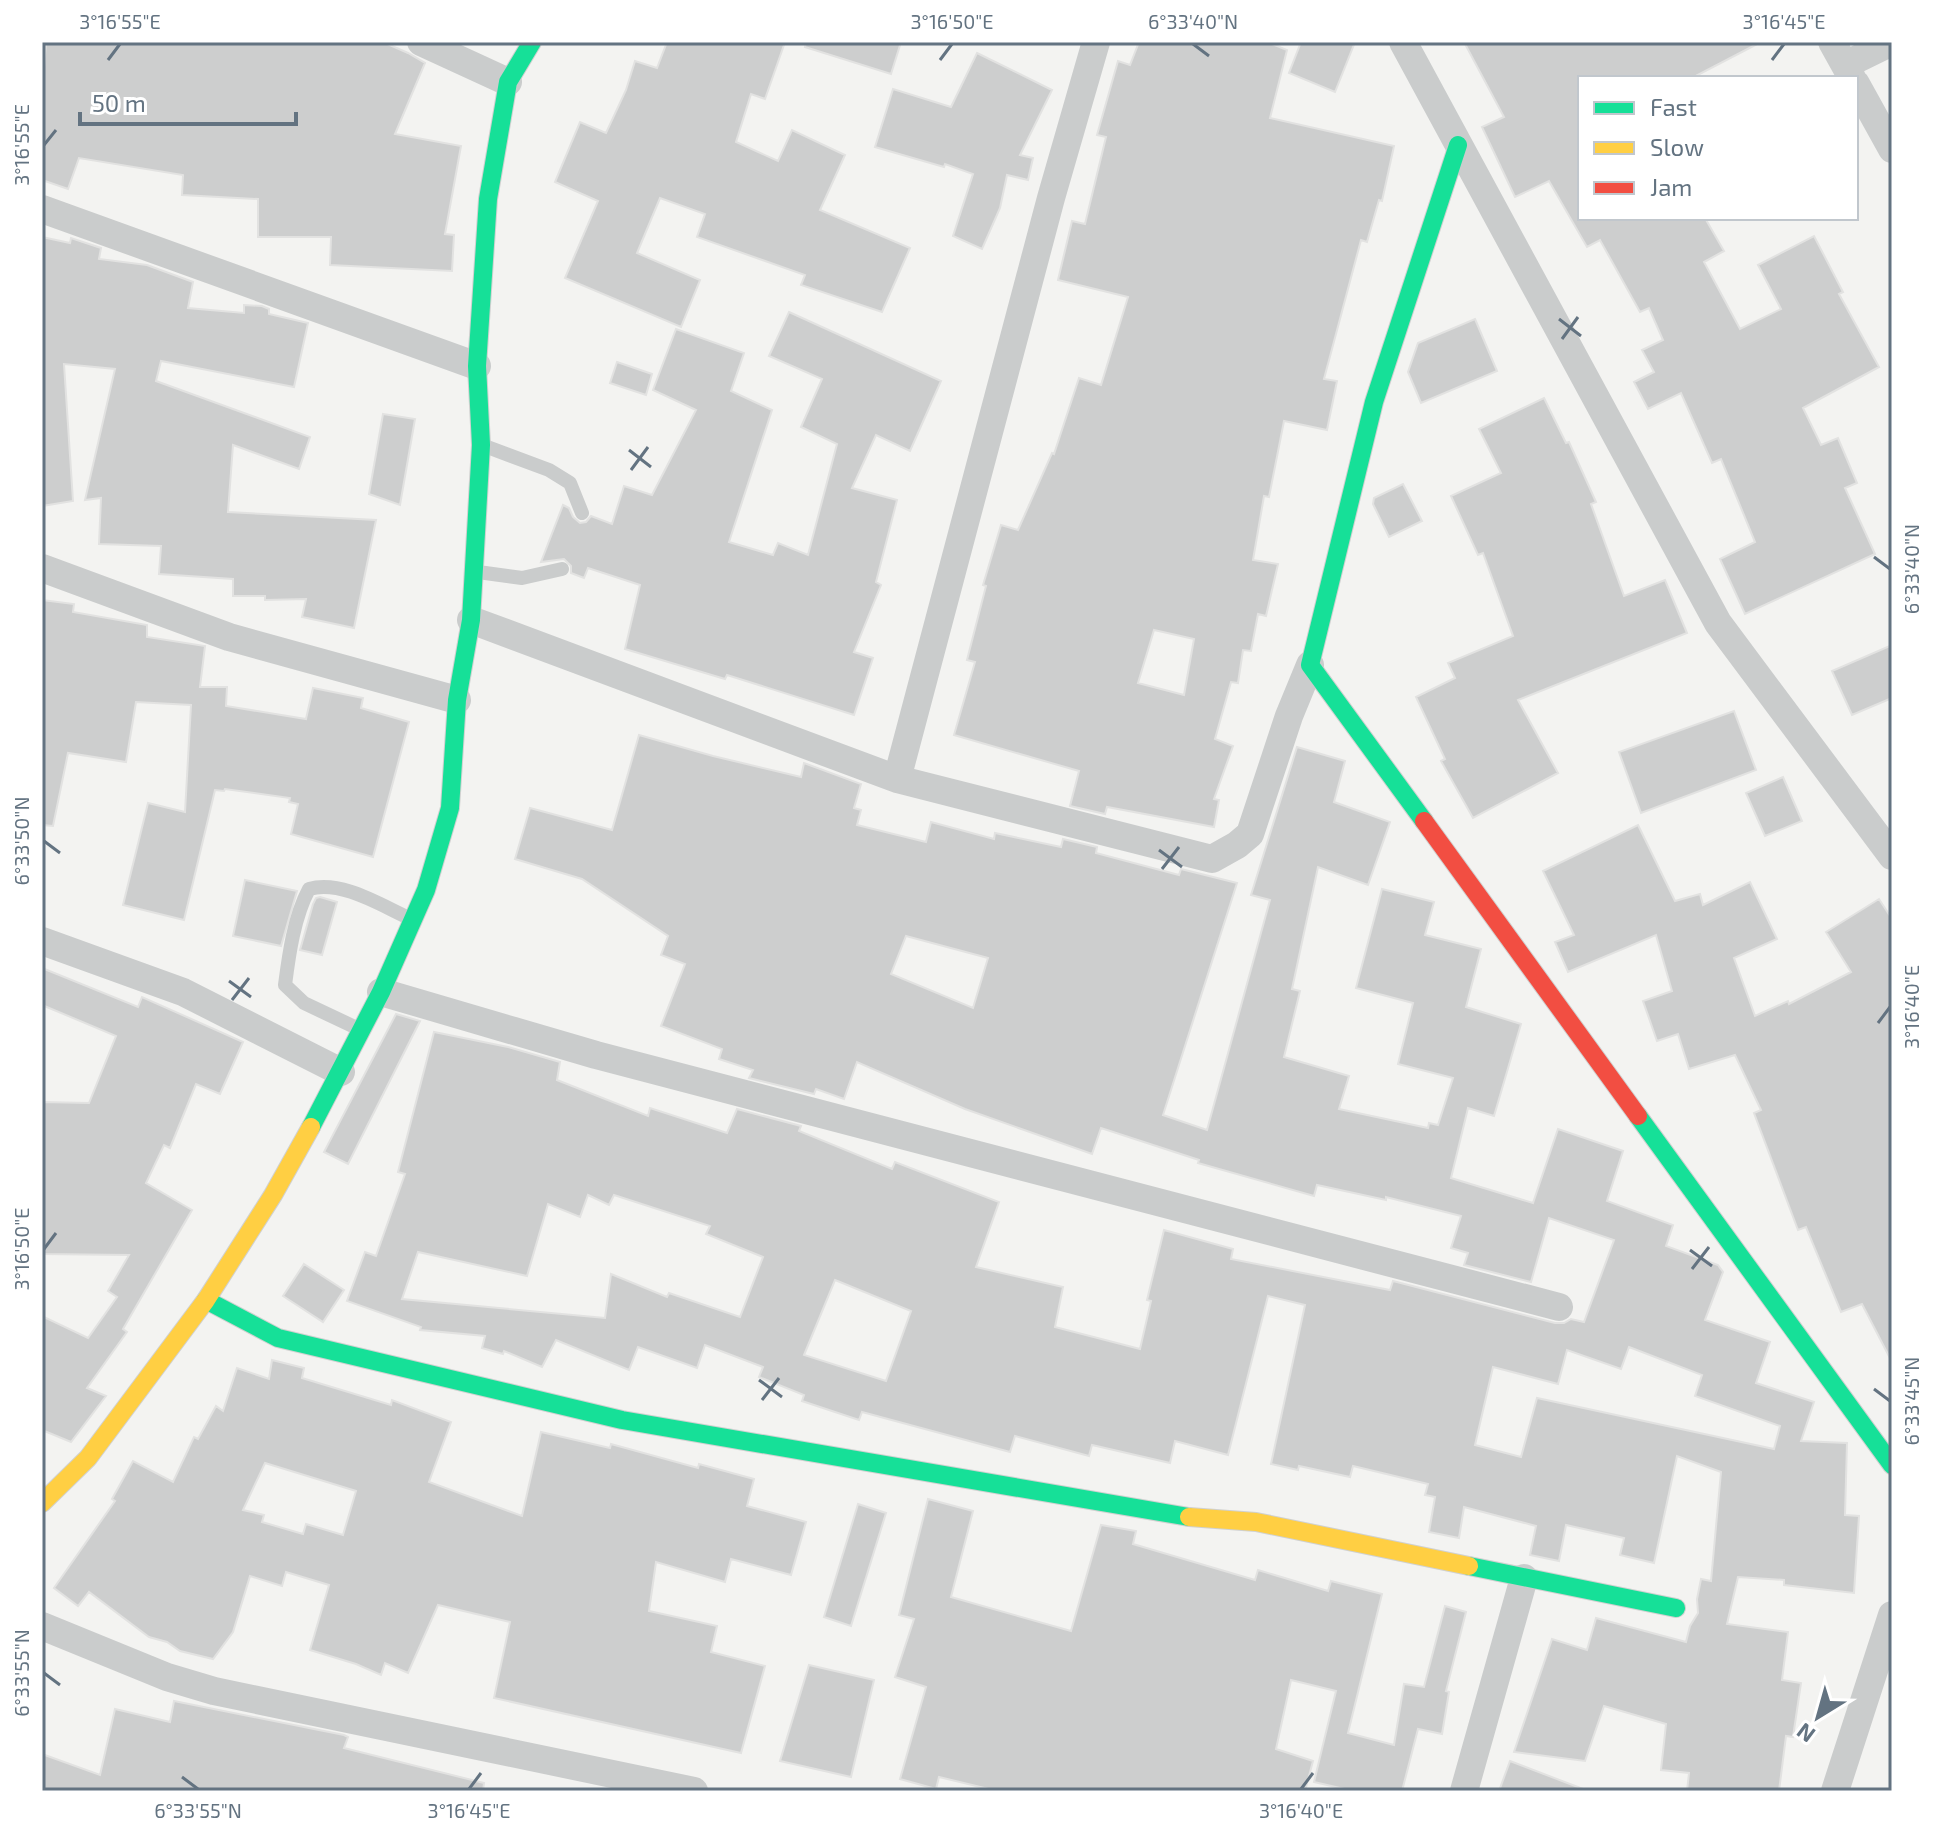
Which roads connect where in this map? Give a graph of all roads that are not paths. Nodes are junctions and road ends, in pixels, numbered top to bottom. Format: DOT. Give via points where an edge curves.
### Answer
graph roads {
  1 [pos="421,42"];
  2 [pos="532,42"];
  3 [pos="1096,42"];
  4 [pos="1403,42"];
  5 [pos="1892,42"];
  6 [pos="1846,67"];
  7 [pos="508,82"];
  8 [pos="1858,88"];
  9 [pos="1458,145"];
  10 [pos="1892,149"];
  11 [pos="42,209"];
  12 [pos="477,366"];
  13 [pos="481,445"];
  14 [pos="582,513"];
  15 [pos="42,568"];
  16 [pos="562,569"];
  17 [pos="473,571"];
  18 [pos="471,620"];
  19 [pos="1310,665"];
  20 [pos="457,700"];
  21 [pos="897,779"];
  22 [pos="1892,856"];
  23 [pos="414,920"];
  24 [pos="42,941"];
  25 [pos="381,992"];
  26 [pos="361,1030"];
  27 [pos="341,1072"];
  28 [pos="206,1300"];
  29 [pos="1559,1307"];
  30 [pos="1892,1465"];
  31 [pos="42,1503"];
  32 [pos="1524,1578"];
  33 [pos="1676,1608"];
  34 [pos="1892,1615"];
  35 [pos="42,1626"];
  36 [pos="694,1791"];
  37 [pos="1464,1791"];
  38 [pos="1835,1791"];
  1 -- 7 [label="street"];
  2 -- 7 [label="street"];
  3 -- 21 [label="street"];
  4 -- 9 [label="street"];
  5 -- 6 [label="street"];
  7 -- 12 [label="street" via="488,199"];
  8 -- 10 [label="street"];
  9 -- 19 [label="street" via="1374,402"];
  9 -- 22 [label="street" via="1718,623"];
  11 -- 12 [label="street"];
  12 -- 13 [label="street"];
  13 -- 14 [label="lane" via="570,483"];
  13 -- 17 [label="street"];
  15 -- 20 [label="street" via="229,637"];
  16 -- 17 [label="lane" via="522,578"];
  17 -- 18 [label="street"];
  18 -- 20 [label="street"];
  18 -- 21 [label="street"];
  19 -- 21 [label="street" via="1250,834 1212,859"];
  19 -- 30 [label="street"];
  20 -- 23 [label="street" via="450,808"];
  23 -- 25 [label="street"];
  23 -- 26 [label="lane" via="323,885 309,889 303,900 285,985 304,1003"];
  24 -- 27 [label="street" via="183,992"];
  25 -- 26 [label="street"];
  25 -- 29 [label="street" via="596,1055"];
  26 -- 27 [label="street"];
  27 -- 28 [label="street" via="273,1195"];
  28 -- 31 [label="street" via="88,1458"];
  28 -- 32 [label="street" via="278,1338 622,1420 1189,1517 1256,1522"];
  32 -- 33 [label="street"];
  32 -- 37 [label="street"];
  34 -- 38 [label="street"];
  35 -- 36 [label="street" via="214,1691"];
}
